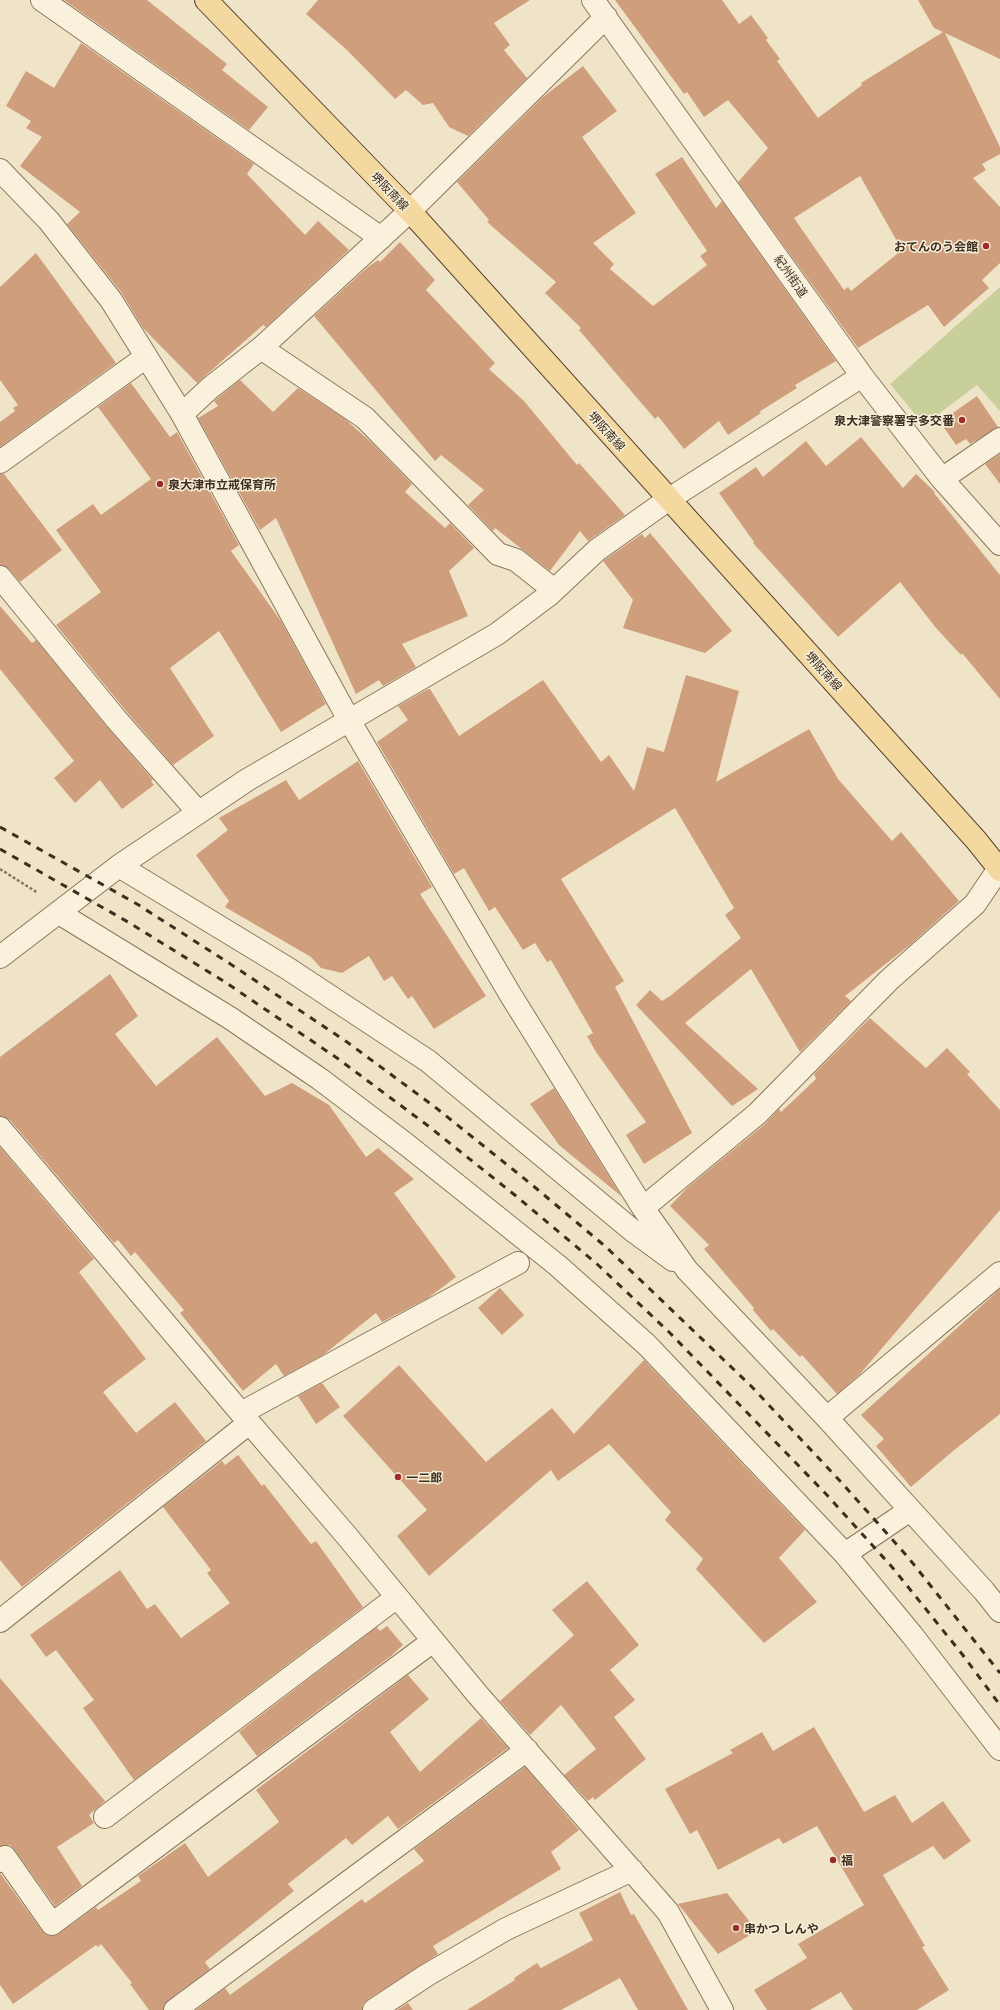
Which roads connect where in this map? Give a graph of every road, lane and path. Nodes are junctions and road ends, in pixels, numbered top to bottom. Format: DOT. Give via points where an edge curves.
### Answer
graph roads {
  1 [pos="42,0"];
  2 [pos="206,0"];
  3 [pos="600,8"];
  4 [pos="0,170"];
  5 [pos="410,211"];
  6 [pos="380,238"];
  7 [pos="261,348"];
  8 [pos="146,357"];
  9 [pos="862,376"];
  10 [pos="182,414"];
  11 [pos="1000,439"];
  12 [pos="0,462"];
  13 [pos="942,479"];
  14 [pos="669,499"];
  15 [pos="1000,544"];
  16 [pos="0,577"];
  17 [pos="554,590"];
  18 [pos="349,720"];
  19 [pos="198,812"];
  20 [pos="119,866"];
  21 [pos="999,868"];
  22 [pos="0,869"];
  23 [pos="60,911"];
  24 [pos="0,957"];
  25 [pos="0,1128"];
  26 [pos="643,1208"];
  27 [pos="518,1263"];
  28 [pos="687,1270"];
  29 [pos="1000,1273"];
  30 [pos="245,1418"];
  31 [pos="827,1418"];
  32 [pos="910,1510"];
  33 [pos="845,1554"];
  34 [pos="397,1597"];
  35 [pos="1000,1611"];
  36 [pos="0,1621"];
  37 [pos="433,1641"];
  38 [pos="1000,1749"];
  39 [pos="527,1750"];
  40 [pos="105,1817"];
  41 [pos="0,1861"];
  42 [pos="632,1870"];
  43 [pos="175,2010"];
  44 [pos="374,2010"];
  45 [pos="722,2010"];
  1 -- 6 [label="street"];
  2 -- 5 [label="main road, 堺阪南線"];
  3 -- 5 [label="street"];
  3 -- 9 [label="street, 紀州街道"];
  4 -- 8 [label="street" via="49,221 111,300"];
  5 -- 6 [label="street"];
  5 -- 14 [label="main road, 堺阪南線"];
  6 -- 7 [label="street"];
  7 -- 10 [label="street" via="210,388"];
  7 -- 17 [label="street" via="365,418 498,554 516,560"];
  8 -- 10 [label="street"];
  8 -- 12 [label="street"];
  9 -- 13 [label="street, 紀州街道"];
  9 -- 14 [label="street"];
  10 -- 18 [label="street"];
  11 -- 13 [label="street"];
  13 -- 15 [label="street, 紀州街道"];
  14 -- 17 [label="street" via="596,550"];
  14 -- 21 [label="main road, 堺阪南線"];
  16 -- 19 [label="street" via="116,719"];
  17 -- 18 [label="street" via="496,634"];
  18 -- 19 [label="street"];
  18 -- 26 [label="street" via="510,994"];
  19 -- 20 [label="street"];
  20 -- 23 [label="street"];
  20 -- 28 [label="street" via="287,968 428,1061 632,1230"];
  21 -- 26 [label="street" via="975,904 890,980 757,1114"];
  22 -- 23 [label="path"];
  23 -- 24 [label="street"];
  23 -- 33 [label="street" via="230,1018 320,1079 557,1265 647,1345"];
  25 -- 30 [label="street"];
  26 -- 28 [label="street"];
  27 -- 30 [label="street"];
  28 -- 31 [label="street"];
  29 -- 31 [label="street"];
  30 -- 34 [label="street"];
  30 -- 36 [label="street"];
  31 -- 32 [label="street"];
  32 -- 33 [label="street"];
  32 -- 35 [label="street"];
  33 -- 38 [label="street" via="912,1635"];
  34 -- 37 [label="street"];
  34 -- 40 [label="street"];
  37 -- 39 [label="street"];
  37 -- 41 [label="street" via="52,1924 5,1857"];
  39 -- 42 [label="street"];
  39 -- 43 [label="street"];
  42 -- 44 [label="street" via="506,1929 427,1975"];
  42 -- 45 [label="street" via="668,1912"];
}
